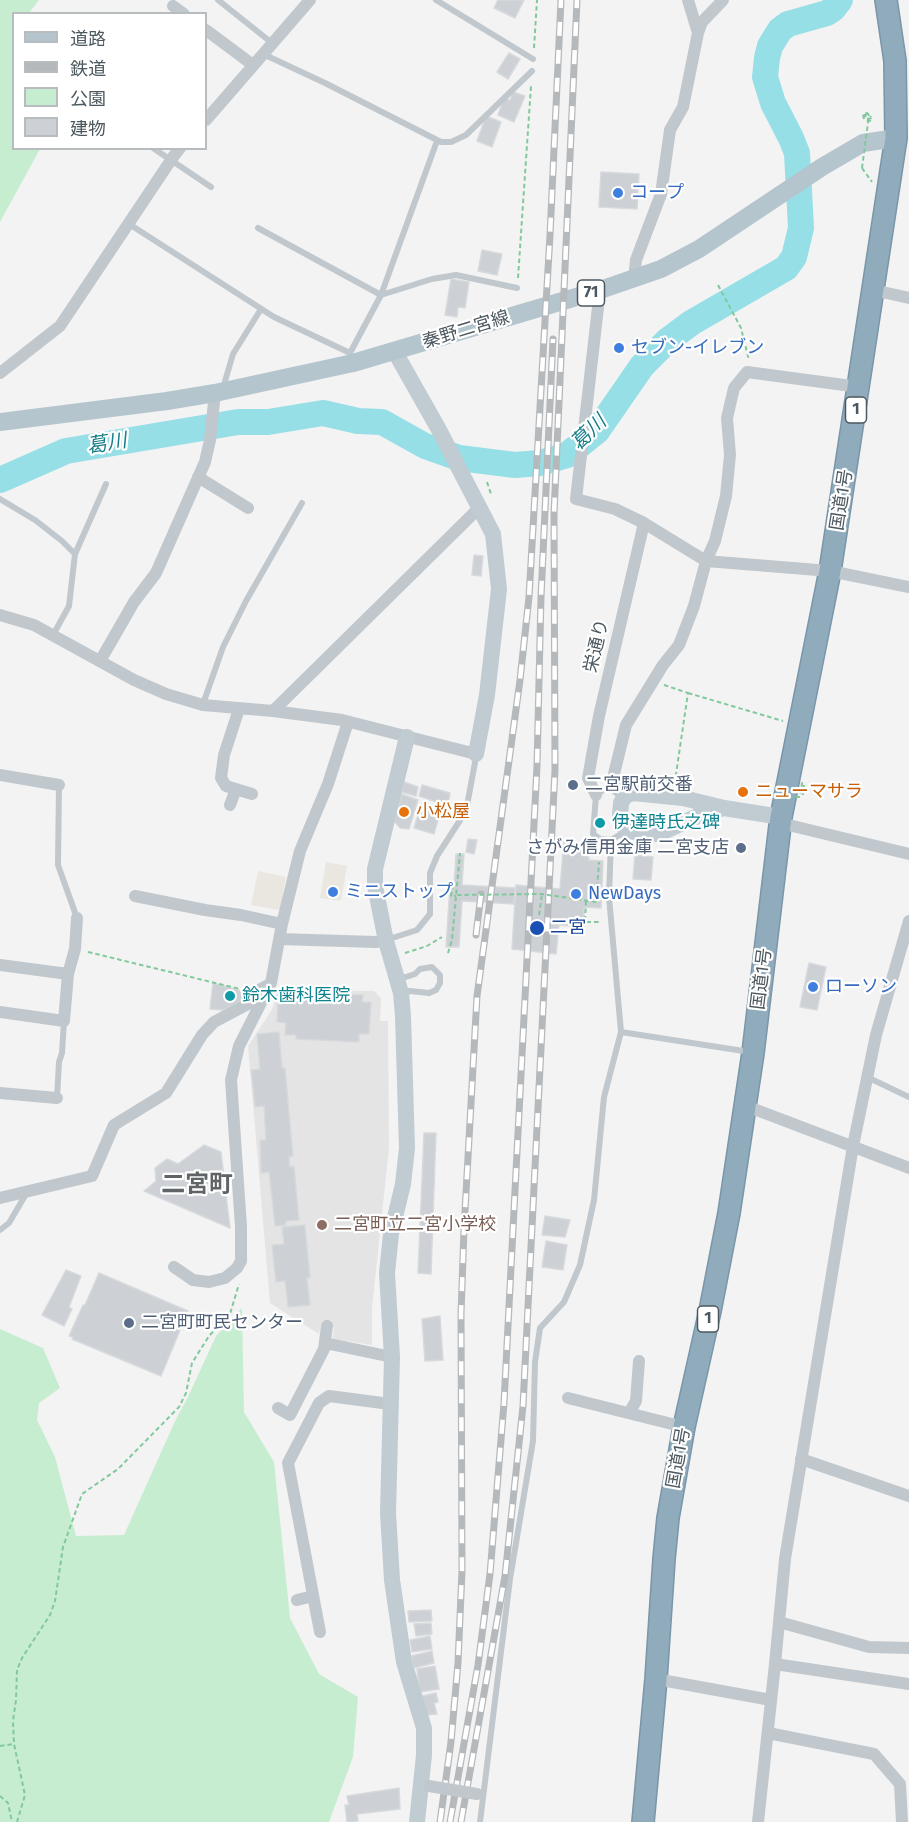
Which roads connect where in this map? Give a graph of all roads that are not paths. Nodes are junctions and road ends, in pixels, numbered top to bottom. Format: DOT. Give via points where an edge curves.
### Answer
graph roads {
  1 [pos="218,0"];
  2 [pos="310,0"];
  3 [pos="436,0"];
  4 [pos="688,0"];
  5 [pos="723,0"];
  6 [pos="886,0"];
  7 [pos="207,31"];
  8 [pos="698,33"];
  9 [pos="272,43"];
  10 [pos="262,54"];
  11 [pos="533,59"];
  12 [pos="253,65"];
  13 [pos="532,71"];
  14 [pos="208,112"];
  15 [pos="902,138"];
  16 [pos="437,141"];
  17 [pos="156,150"];
  18 [pos="179,150"];
  19 [pos="171,161"];
  20 [pos="211,187"];
  21 [pos="129,224"];
  22 [pos="258,228"];
  23 [pos="634,278"];
  24 [pos="517,288"];
  25 [pos="600,290"];
  26 [pos="873,290"];
  27 [pos="381,295"];
  28 [pos="909,298"];
  29 [pos="261,309"];
  30 [pos="395,352"];
  31 [pos="352,358"];
  32 [pos="0,373"];
  33 [pos="859,387"];
  34 [pos="217,397"];
  35 [pos="0,422"];
  36 [pos="198,477"];
  37 [pos="106,484"];
  38 [pos="0,499"];
  39 [pos="302,503"];
  40 [pos="477,505"];
  41 [pos="248,508"];
  42 [pos="644,523"];
  43 [pos="75,554"];
  44 [pos="706,561"];
  45 [pos="830,572"];
  46 [pos="909,587"];
  47 [pos="0,615"];
  48 [pos="53,635"];
  49 [pos="100,661"];
  50 [pos="203,705"];
  51 [pos="239,709"];
  52 [pos="273,711"];
  53 [pos="348,722"];
  54 [pos="407,737"];
  55 [pos="476,754"];
  56 [pos="0,774"];
  57 [pos="59,785"];
  58 [pos="236,789"];
  59 [pos="620,792"];
  60 [pos="252,794"];
  61 [pos="596,795"];
  62 [pos="683,798"];
  63 [pos="230,805"];
  64 [pos="724,808"];
  65 [pos="780,820"];
  66 [pos="674,828"];
  67 [pos="626,831"];
  68 [pos="611,840"];
  69 [pos="909,854"];
  70 [pos="135,896"];
  71 [pos="77,918"];
  72 [pos="909,921"];
  73 [pos="282,924"];
  74 [pos="279,939"];
  75 [pos="386,941"];
  76 [pos="0,965"];
  77 [pos="68,974"];
  78 [pos="271,983"];
  79 [pos="398,985"];
  80 [pos="0,1012"];
  81 [pos="64,1021"];
  82 [pos="621,1032"];
  83 [pos="753,1053"];
  84 [pos="866,1077"];
  85 [pos="0,1093"];
  86 [pos="909,1097"];
  87 [pos="57,1098"];
  88 [pos="746,1106"];
  89 [pos="853,1146"];
  90 [pos="909,1168"];
  91 [pos="26,1193"];
  92 [pos="0,1198"];
  93 [pos="0,1230"];
  94 [pos="174,1267"];
  95 [pos="327,1326"];
  96 [pos="325,1343"];
  97 [pos="392,1357"];
  98 [pos="639,1361"];
  99 [pos="568,1398"];
  100 [pos="390,1404"];
  101 [pos="278,1408"];
  102 [pos="629,1413"];
  103 [pos="684,1427"];
  104 [pos="801,1460"];
  105 [pos="909,1496"];
  106 [pos="313,1596"];
  107 [pos="297,1600"];
  108 [pos="779,1622"];
  109 [pos="320,1632"];
  110 [pos="909,1648"];
  111 [pos="775,1664"];
  112 [pos="656,1679"];
  113 [pos="909,1684"];
  114 [pos="771,1700"];
  115 [pos="768,1733"];
  116 [pos="905,1784"];
  117 [pos="429,1786"];
  118 [pos="477,1794"];
  119 [pos="417,1822"];
  120 [pos="480,1822"];
  121 [pos="643,1822"];
  122 [pos="758,1822"];
  123 [pos="902,1822"];
  1 -- 9 [label="lane"];
  2 -- 9 [label="street"];
  3 -- 11 [label="lane"];
  4 -- 8 [label="street"];
  5 -- 8 [label="street" via="702,22"];
  6 -- 15 [label="highway, 国道1号 / 1"];
  7 -- 12 [label="street"];
  8 -- 23 [label="street" via="683,107 670,130 661,194 636,260"];
  9 -- 10 [label="street"];
  10 -- 12 [label="street"];
  10 -- 16 [label="lane"];
  12 -- 14 [label="street"];
  13 -- 16 [label="lane" via="466,135 451,142"];
  15 -- 23 [label="main road, 秦野二宮線 / 71" via="863,143 699,249"];
  15 -- 26 [label="highway, 国道1号 / 1"];
  16 -- 27 [label="lane"];
  17 -- 19 [label="lane"];
  18 -- 19 [label="street"];
  19 -- 20 [label="lane"];
  19 -- 21 [label="street"];
  21 -- 29 [label="lane"];
  21 -- 32 [label="street" via="60,326"];
  22 -- 27 [label="lane"];
  23 -- 25 [label="main road, 秦野二宮線 / 71"];
  24 -- 27 [label="lane" via="456,275"];
  25 -- 30 [label="main road, 秦野二宮線 / 71"];
  25 -- 42 [label="street" via="576,499 615,509"];
  26 -- 28 [label="street"];
  26 -- 33 [label="highway, 国道1号 / 1"];
  27 -- 31 [label="lane"];
  29 -- 31 [label="lane"];
  29 -- 34 [label="lane" via="233,354"];
  30 -- 31 [label="main road, 秦野二宮線 / 71"];
  30 -- 40 [label="street"];
  31 -- 34 [label="main road, 秦野二宮線 / 71"];
  33 -- 44 [label="street" via="747,372 731,398 726,496"];
  33 -- 45 [label="highway, 国道1号 / 1"];
  34 -- 35 [label="main road, 秦野二宮線 / 71"];
  34 -- 36 [label="street" via="205,462"];
  36 -- 41 [label="street"];
  36 -- 49 [label="street" via="156,573"];
  37 -- 43 [label="lane"];
  38 -- 43 [label="lane" via="35,520"];
  39 -- 50 [label="lane" via="223,647"];
  40 -- 52 [label="street"];
  40 -- 55 [label="street" via="493,534 498,589 488,695"];
  42 -- 44 [label="street"];
  42 -- 61 [label="street, 栄通り" via="588,778"];
  43 -- 48 [label="lane" via="69,606"];
  44 -- 45 [label="street"];
  44 -- 59 [label="street" via="679,645 626,725 614,774"];
  45 -- 46 [label="street"];
  45 -- 65 [label="highway, 国道1号 / 1"];
  47 -- 48 [label="street"];
  48 -- 49 [label="street"];
  49 -- 50 [label="street" via="166,694"];
  50 -- 51 [label="street"];
  51 -- 52 [label="street"];
  51 -- 58 [label="street" via="221,778 226,786"];
  52 -- 53 [label="street"];
  53 -- 54 [label="street"];
  53 -- 73 [label="street" via="300,851"];
  54 -- 55 [label="street"];
  54 -- 75 [label="street" via="375,869"];
  55 -- 75 [label="lane" via="466,812 430,873 430,914 417,930"];
  56 -- 57 [label="street"];
  57 -- 71 [label="lane" via="58,865"];
  58 -- 60 [label="street"];
  58 -- 63 [label="street"];
  59 -- 61 [label="lane" via="604,789"];
  59 -- 62 [label="street"];
  59 -- 67 [label="street" via="620,815"];
  61 -- 68 [label="lane" via="593,834"];
  62 -- 64 [label="street"];
  62 -- 66 [label="street" via="689,811"];
  64 -- 65 [label="street"];
  64 -- 66 [label="street"];
  65 -- 69 [label="street"];
  65 -- 83 [label="highway, 国道1号 / 1"];
  66 -- 67 [label="street" via="659,834"];
  67 -- 68 [label="lane"];
  68 -- 82 [label="lane" via="609,897"];
  70 -- 73 [label="street"];
  71 -- 77 [label="street"];
  72 -- 84 [label="street"];
  73 -- 74 [label="street"];
  74 -- 75 [label="street"];
  74 -- 78 [label="street"];
  75 -- 79 [label="street"];
  76 -- 77 [label="street"];
  77 -- 81 [label="street"];
  78 -- 91 [label="street" via="255,992 248,1004 214,1022 166,1093 114,1125 92,1176"];
  78 -- 94 [label="street" via="238,1046 231,1080 241,1261 225,1278 208,1282 193,1280"];
  79 -- 79 [label="lane" via="420,969 432,967 440,975 436,990 429,993"];
  79 -- 97 [label="street" via="404,1016 407,1148 387,1273"];
  80 -- 81 [label="street"];
  81 -- 87 [label="lane"];
  82 -- 83 [label="lane"];
  82 -- 120 [label="lane" via="604,1097 594,1200 580,1265 564,1302 540,1328 533,1441 510,1579"];
  83 -- 88 [label="highway, 国道1号 / 1"];
  84 -- 86 [label="lane"];
  84 -- 89 [label="street"];
  85 -- 87 [label="street"];
  88 -- 89 [label="street"];
  88 -- 103 [label="highway, 国道1号 / 1" via="723,1246"];
  89 -- 90 [label="street"];
  89 -- 104 [label="street"];
  91 -- 92 [label="street"];
  91 -- 93 [label="lane" via="9,1223"];
  95 -- 96 [label="street"];
  96 -- 97 [label="street"];
  96 -- 101 [label="street" via="290,1415"];
  97 -- 100 [label="street"];
  98 -- 102 [label="street" via="636,1401"];
  99 -- 102 [label="street"];
  100 -- 106 [label="street" via="329,1396 319,1403 288,1463"];
  100 -- 119 [label="street" via="388,1513 392,1580 404,1662 424,1728"];
  102 -- 103 [label="street"];
  103 -- 112 [label="highway, 国道1号 / 1" via="667,1528"];
  104 -- 105 [label="street"];
  104 -- 108 [label="street"];
  106 -- 107 [label="street"];
  106 -- 109 [label="street"];
  108 -- 110 [label="street" via="869,1647"];
  108 -- 111 [label="street"];
  111 -- 113 [label="street"];
  111 -- 114 [label="street"];
  112 -- 114 [label="street"];
  112 -- 121 [label="highway, 国道1号 / 1"];
  114 -- 115 [label="street"];
  115 -- 116 [label="street" via="874,1754"];
  115 -- 122 [label="street"];
  116 -- 123 [label="street"];
  117 -- 118 [label="street, bridge"];
}
